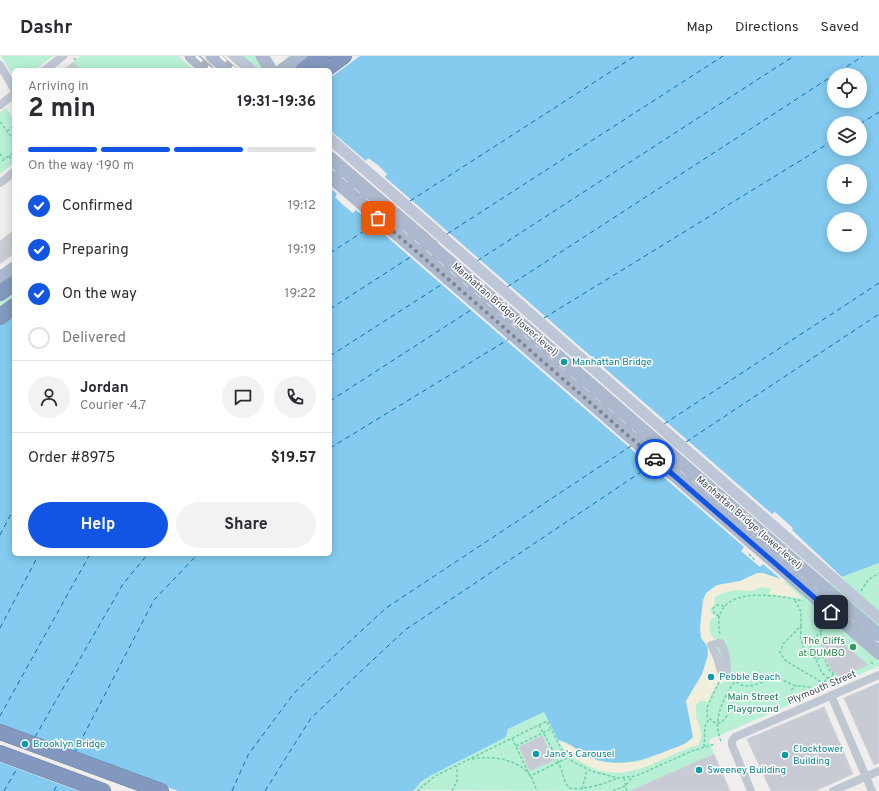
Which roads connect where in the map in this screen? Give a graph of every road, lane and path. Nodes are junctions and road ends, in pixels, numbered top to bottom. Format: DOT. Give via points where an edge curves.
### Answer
graph roads {
  1 [pos="63,56"];
  2 [pos="191,56"];
  3 [pos="212,56"];
  4 [pos="236,56"];
  5 [pos="262,56"];
  6 [pos="301,56"];
  7 [pos="321,56"];
  8 [pos="344,56"];
  9 [pos="0,66"];
  10 [pos="48,68"];
  11 [pos="206,68"];
  12 [pos="226,68"];
  13 [pos="244,68"];
  14 [pos="249,68"];
  15 [pos="270,68"];
  16 [pos="285,68"];
  17 [pos="306,68"];
  18 [pos="328,68"];
  19 [pos="12,86"];
  20 [pos="12,95"];
  21 [pos="0,104"];
  22 [pos="0,123"];
  23 [pos="12,127"];
  24 [pos="7,131"];
  25 [pos="12,137"];
  26 [pos="332,141"];
  27 [pos="0,154"];
  28 [pos="12,154"];
  29 [pos="9,156"];
  30 [pos="4,159"];
  31 [pos="12,160"];
  32 [pos="332,160"];
  33 [pos="2,161"];
  34 [pos="12,174"];
  35 [pos="332,178"];
  36 [pos="0,183"];
  37 [pos="12,269"];
  38 [pos="0,278"];
  39 [pos="12,284"];
  40 [pos="0,293"];
  41 [pos="12,297"];
  42 [pos="0,306"];
  43 [pos="12,308"];
  44 [pos="0,317"];
  45 [pos="879,573"];
  46 [pos="860,592"];
  47 [pos="794,599"];
  48 [pos="807,602"];
  49 [pos="724,606"];
  50 [pos="719,616"];
  51 [pos="879,618"];
  52 [pos="827,619"];
  53 [pos="801,626"];
  54 [pos="820,633"];
  55 [pos="879,635"];
  56 [pos="721,638"];
  57 [pos="827,641"];
  58 [pos="816,660"];
  59 [pos="874,660"];
  60 [pos="874,668"];
  61 [pos="721,674"];
  62 [pos="879,675"];
  63 [pos="828,679"];
  64 [pos="823,683"];
  65 [pos="835,685"];
  66 [pos="797,686"];
  67 [pos="815,688"];
  68 [pos="791,690"];
  69 [pos="820,693"];
  70 [pos="831,695"];
  71 [pos="732,710"];
  72 [pos="709,719"];
  73 [pos="718,723"];
  74 [pos="539,725"];
  75 [pos="551,729"];
  76 [pos="0,732"];
  77 [pos="543,733"];
  78 [pos="512,738"];
  79 [pos="721,741"];
  80 [pos="714,744"];
  81 [pos="516,746"];
  82 [pos="704,748"];
  83 [pos="0,753"];
  84 [pos="568,758"];
  85 [pos="469,759"];
  86 [pos="553,760"];
  87 [pos="558,763"];
  88 [pos="555,764"];
  89 [pos="457,766"];
  90 [pos="532,770"];
  91 [pos="587,770"];
  92 [pos="879,771"];
  93 [pos="534,774"];
  94 [pos="530,776"];
  95 [pos="633,776"];
  96 [pos="866,777"];
  97 [pos="618,778"];
  98 [pos="624,778"];
  99 [pos="625,786"];
  100 [pos="582,789"];
  101 [pos="571,790"];
  102 [pos="103,791"];
  103 [pos="161,791"];
  104 [pos="420,791"];
  105 [pos="452,791"];
  106 [pos="537,791"];
  107 [pos="613,791"];
  108 [pos="627,791"];
  109 [pos="751,791"];
  110 [pos="833,791"];
  111 [pos="872,791"];
  1 -- 10 [label="street"];
  2 -- 11 [label="main road"];
  3 -- 12 [label="main road"];
  4 -- 13 [label="main road"];
  4 -- 14 [label="main road, bridge"];
  5 -- 15 [label="main road"];
  6 -- 16 [label="main road"];
  7 -- 17 [label="highway"];
  8 -- 18 [label="highway"];
  9 -- 19 [label="street"];
  20 -- 21 [label="street"];
  22 -- 24 [label="path"];
  23 -- 24 [label="path"];
  24 -- 25 [label="path"];
  26 -- 51 [label="main road, bridge"];
  27 -- 30 [label="path"];
  28 -- 29 [label="path"];
  29 -- 30 [label="path"];
  29 -- 31 [label="path"];
  30 -- 33 [label="path"];
  32 -- 55 [label="main road, Manhattan Bridge (lower level), bridge"];
  34 -- 36 [label="street"];
  35 -- 59 [label="main road, bridge"];
  37 -- 38 [label="main road"];
  39 -- 40 [label="highway"];
  41 -- 42 [label="highway"];
  43 -- 44 [label="highway"];
  45 -- 46 [label="path" via="868,580"];
  47 -- 48 [label="path"];
  47 -- 49 [label="path" via="780,596 747,596 732,600"];
  47 -- 53 [label="path" via="801,612"];
  49 -- 50 [label="path"];
  49 -- 50 [label="path" via="718,605 713,608 714,613"];
  50 -- 56 [label="path"];
  52 -- 54 [label="path"];
  53 -- 58 [label="path" via="802,645"];
  53 -- 64 [label="path" via="783,644 780,653 786,661"];
  54 -- 57 [label="path"];
  54 -- 58 [label="path" via="810,646"];
  58 -- 63 [label="path"];
  58 -- 63 [label="path" via="824,657 829,670 834,674"];
  59 -- 60 [label="path"];
  61 -- 72 [label="path" via="707,707"];
  62 -- 70 [label="street, Plymouth Street"];
  63 -- 64 [label="path"];
  63 -- 65 [label="path"];
  64 -- 67 [label="path"];
  66 -- 67 [label="path"];
  66 -- 68 [label="path"];
  66 -- 73 [label="path" via="778,678 758,686 735,681 723,701"];
  67 -- 69 [label="path"];
  70 -- 96 [label="street"];
  70 -- 109 [label="street, Plymouth Street" via="739,735 732,741"];
  71 -- 73 [label="path" via="725,720"];
  72 -- 73 [label="path"];
  72 -- 82 [label="path" via="705,726"];
  73 -- 79 [label="path"];
  74 -- 75 [label="path" via="547,721"];
  74 -- 77 [label="path"];
  74 -- 78 [label="path"];
  75 -- 77 [label="path"];
  75 -- 84 [label="path"];
  76 -- 103 [label="highway"];
  77 -- 81 [label="path"];
  77 -- 87 [label="path"];
  78 -- 81 [label="path"];
  78 -- 85 [label="path"];
  80 -- 82 [label="path"];
  81 -- 94 [label="path"];
  82 -- 95 [label="path"];
  83 -- 102 [label="highway"];
  84 -- 87 [label="path"];
  84 -- 91 [label="path"];
  85 -- 89 [label="path"];
  85 -- 94 [label="path" via="500,759 517,766"];
  86 -- 88 [label="path"];
  87 -- 88 [label="path"];
  87 -- 101 [label="path"];
  88 -- 93 [label="path"];
  89 -- 104 [label="path" via="431,779 418,790"];
  89 -- 105 [label="path" via="457,781"];
  90 -- 93 [label="path"];
  91 -- 97 [label="path"];
  91 -- 100 [label="path"];
  92 -- 96 [label="street"];
  93 -- 94 [label="path"];
  94 -- 106 [label="path"];
  95 -- 98 [label="path"];
  95 -- 99 [label="path"];
  96 -- 110 [label="street"];
  96 -- 111 [label="street"];
  97 -- 98 [label="path"];
  97 -- 100 [label="path"];
  98 -- 99 [label="path"];
  99 -- 107 [label="path"];
  99 -- 108 [label="path"];
  100 -- 101 [label="path"];
}
